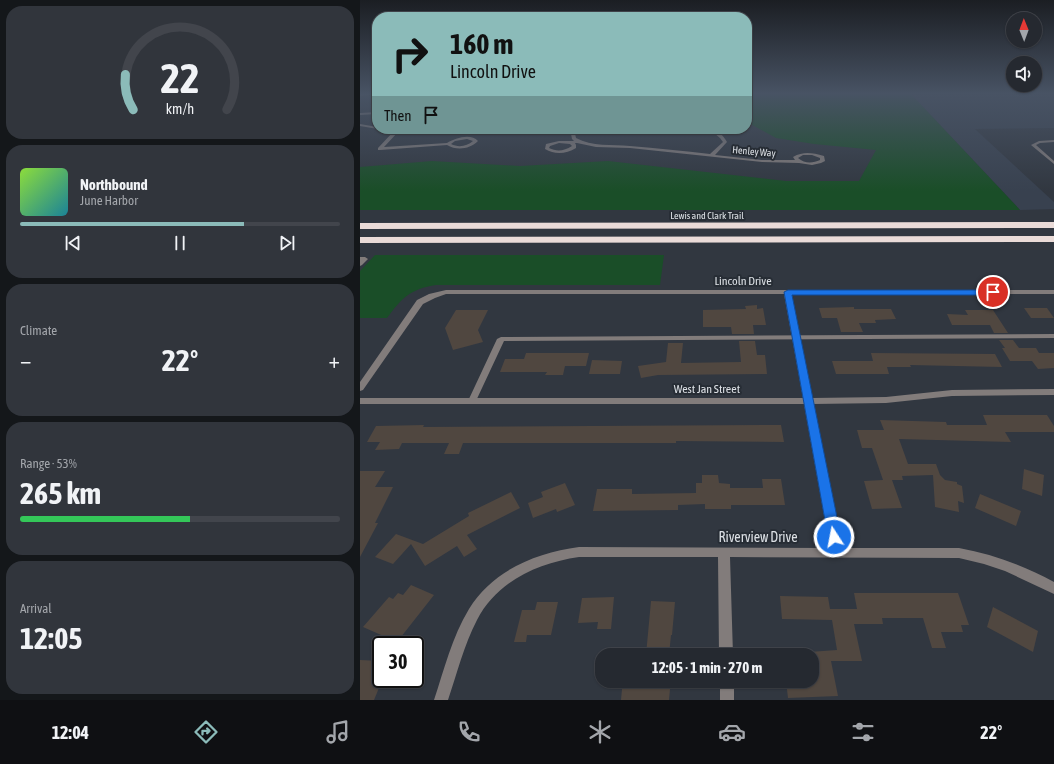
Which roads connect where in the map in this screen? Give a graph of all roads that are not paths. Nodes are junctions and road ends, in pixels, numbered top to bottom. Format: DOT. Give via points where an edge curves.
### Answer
graph roads {
  1 [pos="360,126"];
  2 [pos="372,127"];
  3 [pos="394,134"];
  4 [pos="573,134"];
  5 [pos="718,134"];
  6 [pos="578,141"];
  7 [pos="1054,141"];
  8 [pos="571,143"];
  9 [pos="448,144"];
  10 [pos="711,156"];
  11 [pos="800,162"];
  12 [pos="1054,163"];
  13 [pos="1054,225"];
  14 [pos="360,226"];
  15 [pos="1054,239"];
  16 [pos="360,240"];
  17 [pos="360,259"];
  18 [pos="360,264"];
  19 [pos="788,292"];
  20 [pos="1054,292"];
  21 [pos="1054,336"];
  22 [pos="796,338"];
  23 [pos="360,388"];
  24 [pos="1054,392"];
  25 [pos="360,401"];
  26 [pos="472,401"];
  27 [pos="808,401"];
  28 [pos="724,552"];
  29 [pos="837,552"];
  30 [pos="1054,588"];
  31 [pos="726,648"];
  32 [pos="727,688"];
  33 [pos="441,700"];
  34 [pos="727,700"];
  1 -- 2 [label="street"];
  3 -- 9 [label="street" via="380,149"];
  4 -- 6 [label="street" via="574,139"];
  5 -- 10 [label="street" via="724,142"];
  6 -- 8 [label="street"];
  6 -- 10 [label="street, Henley Way" via="596,146"];
  7 -- 12 [label="street" via="1033,145"];
  8 -- 8 [label="street" via="555,143 548,145 547,148 556,152 565,151 574,147"];
  9 -- 9 [label="street" via="452,147 470,146 476,141 462,138"];
  10 -- 11 [label="street, Henley Way"];
  11 -- 11 [label="street, Henley Way" via="814,164 823,159 815,155 802,154 795,158"];
  13 -- 14 [label="highway, Lewis and Clark Trail"];
  15 -- 16 [label="highway"];
  17 -- 18 [label="street" via="365,259"];
  19 -- 20 [label="street, Lincoln Drive"];
  19 -- 22 [label="street"];
  19 -- 23 [label="street, Lincoln Drive" via="452,292 432,296 420,302"];
  21 -- 22 [label="street"];
  22 -- 26 [label="street" via="501,339"];
  22 -- 27 [label="street"];
  24 -- 27 [label="street, West Jan Street" via="952,393 886,400"];
  25 -- 26 [label="street, West Jan Street"];
  26 -- 27 [label="street, West Jan Street"];
  27 -- 29 [label="street"];
  28 -- 29 [label="street, Riverview Drive"];
  28 -- 31 [label="street"];
  28 -- 33 [label="street, Riverview Drive" via="579,552 542,558 524,566 495,587 473,614"];
  29 -- 30 [label="street, Riverview Drive" via="959,553 1006,564"];
  32 -- 34 [label="street"];
}
